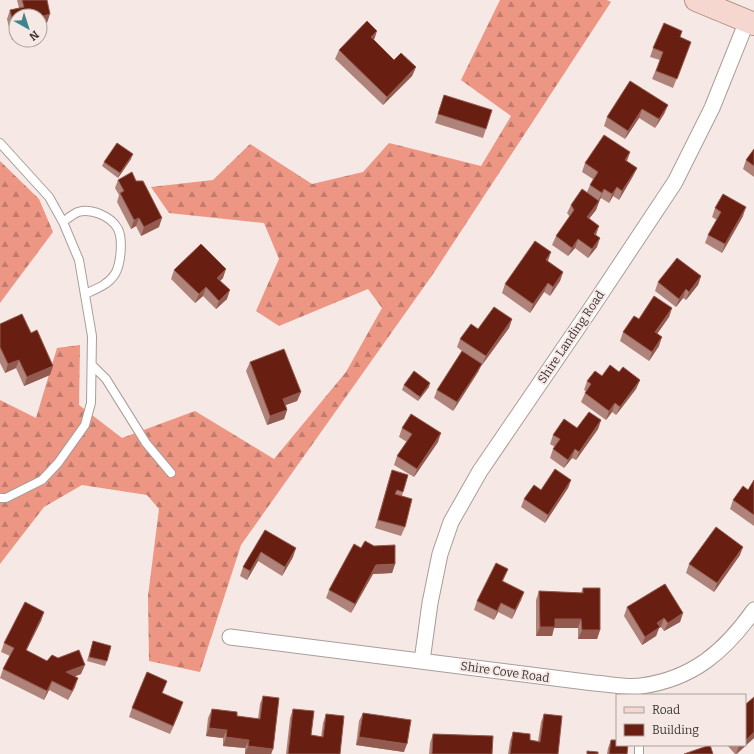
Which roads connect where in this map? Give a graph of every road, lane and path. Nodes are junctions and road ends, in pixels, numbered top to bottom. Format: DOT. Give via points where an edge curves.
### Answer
graph roads {
  1 [pos="696,0"];
  2 [pos="750,23"];
  3 [pos="0,143"];
  4 [pos="63,222"];
  5 [pos="85,294"];
  6 [pos="92,365"];
  7 [pos="171,473"];
  8 [pos="0,498"];
  9 [pos="754,610"];
  10 [pos="230,637"];
  11 [pos="422,661"];
  12 [pos="639,691"];
  1 -- 2 [label="main road"];
  2 -- 11 [label="street, Shire Landing Road" via="675,182 480,471 451,522 440,554"];
  3 -- 4 [label="lane" via="50,197"];
  4 -- 5 [label="lane" via="79,260"];
  4 -- 5 [label="lane" via="77,212 86,211 104,215 118,229 120,260 115,274 103,286"];
  5 -- 6 [label="lane" via="92,336"];
  6 -- 7 [label="lane" via="106,379 146,442"];
  6 -- 8 [label="lane" via="91,403 85,425 74,441 42,480 6,498"];
  9 -- 12 [label="street, Shire Cove Road" via="740,630 706,662"];
  10 -- 11 [label="street, Shire Cove Road"];
  11 -- 12 [label="street, Shire Cove Road"];
}
